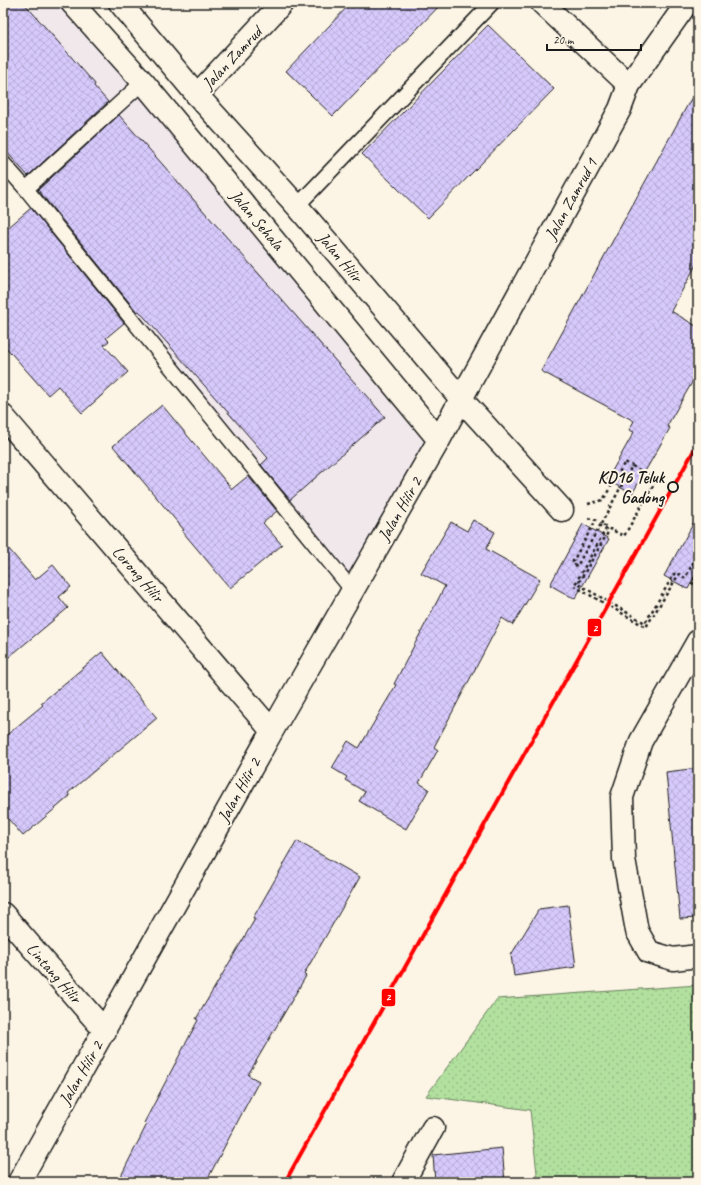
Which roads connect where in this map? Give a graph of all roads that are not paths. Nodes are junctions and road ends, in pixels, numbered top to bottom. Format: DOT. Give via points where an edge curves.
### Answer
graph roads {
  1 [pos="72,3"];
  2 [pos="120,3"];
  3 [pos="282,3"];
  4 [pos="492,3"];
  5 [pos="542,3"];
  6 [pos="687,3"];
  7 [pos="143,82"];
  8 [pos="629,86"];
  9 [pos="197,95"];
  10 [pos="3,163"];
  11 [pos="26,189"];
  12 [pos="297,206"];
  13 [pos="461,399"];
  14 [pos="3,416"];
  15 [pos="440,440"];
  16 [pos="562,510"];
  17 [pos="353,591"];
  18 [pos="698,641"];
  19 [pos="272,731"];
  20 [pos="3,914"];
  21 [pos="698,956"];
  22 [pos="105,1031"];
  23 [pos="433,1128"];
  24 [pos="19,1182"];
  25 [pos="403,1182"];
  1 -- 7 [label="street, Jalan Sehala"];
  2 -- 9 [label="street, Jalan Hilir"];
  3 -- 9 [label="street, Jalan Zamrud"];
  4 -- 12 [label="lane"];
  5 -- 8 [label="street"];
  6 -- 8 [label="street, Jalan Zamrud 1"];
  7 -- 11 [label="lane"];
  7 -- 15 [label="street, Jalan Sehala"];
  8 -- 13 [label="street, Jalan Zamrud 1" via="620,109"];
  9 -- 12 [label="street, Jalan Hilir"];
  10 -- 11 [label="lane"];
  11 -- 17 [label="lane"];
  12 -- 13 [label="street, Jalan Hilir"];
  13 -- 15 [label="street, Jalan Hilir 2"];
  13 -- 16 [label="street, Jalan Hilir"];
  14 -- 19 [label="street, Lorong Hilir"];
  15 -- 17 [label="street, Jalan Hilir 2"];
  17 -- 19 [label="street, Jalan Hilir 2"];
  18 -- 21 [label="street" via="641,741 622,797 624,859 637,931 649,952 673,959"];
  19 -- 22 [label="street, Jalan Hilir 2"];
  20 -- 22 [label="street, Lintang Hilir"];
  22 -- 24 [label="street, Jalan Hilir 2"];
  23 -- 25 [label="street"];
}
